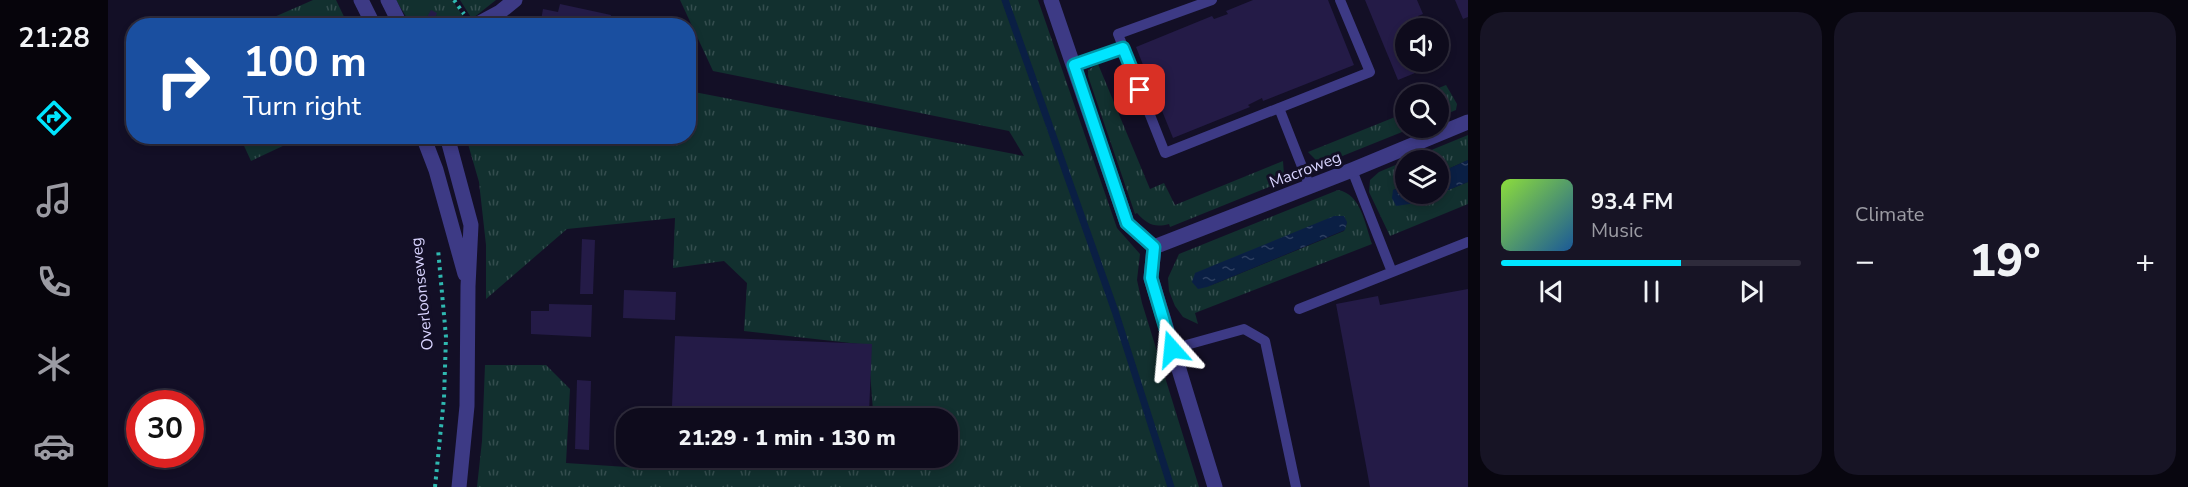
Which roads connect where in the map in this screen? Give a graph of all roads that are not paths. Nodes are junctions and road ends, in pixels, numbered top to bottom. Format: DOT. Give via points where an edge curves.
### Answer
graph roads {
  1 [pos="361,0"];
  2 [pos="388,0"];
  3 [pos="515,0"];
  4 [pos="1051,0"];
  5 [pos="1212,0"];
  6 [pos="1340,0"];
  7 [pos="370,18"];
  8 [pos="397,18"];
  9 [pos="497,18"];
  10 [pos="1123,48"];
  11 [pos="1074,65"];
  12 [pos="1279,108"];
  13 [pos="1468,122"];
  14 [pos="426,144"];
  15 [pos="449,144"];
  16 [pos="1352,170"];
  17 [pos="1310,187"];
  18 [pos="1468,242"];
  19 [pos="1154,247"];
  20 [pos="1392,272"];
  21 [pos="468,286"];
  22 [pos="1299,309"];
  23 [pos="1172,349"];
  24 [pos="459,487"];
  25 [pos="1215,487"];
  26 [pos="1296,487"];
  1 -- 7 [label="street"];
  2 -- 8 [label="street"];
  3 -- 9 [label="street"];
  4 -- 11 [label="street"];
  5 -- 10 [label="lane" via="1118,34"];
  6 -- 12 [label="lane" via="1370,72"];
  10 -- 11 [label="lane"];
  10 -- 12 [label="lane" via="1165,153"];
  11 -- 19 [label="street" via="1127,223"];
  12 -- 17 [label="lane"];
  13 -- 16 [label="street, Macroweg"];
  14 -- 21 [label="street"];
  15 -- 21 [label="street" via="471,225"];
  16 -- 17 [label="street, Macroweg"];
  16 -- 20 [label="lane"];
  17 -- 19 [label="street, Macroweg"];
  18 -- 20 [label="lane"];
  19 -- 23 [label="street" via="1151,278"];
  20 -- 22 [label="lane"];
  21 -- 24 [label="street" via="467,406"];
  23 -- 25 [label="street"];
  23 -- 26 [label="lane" via="1244,329 1265,341"];
}
